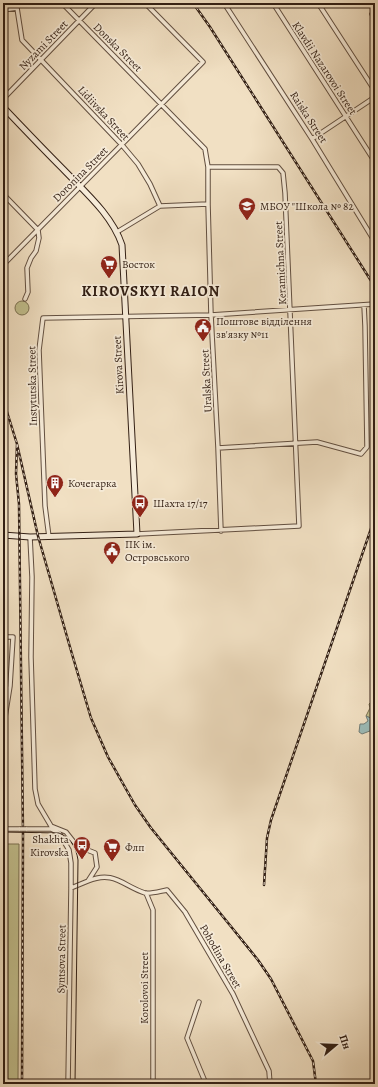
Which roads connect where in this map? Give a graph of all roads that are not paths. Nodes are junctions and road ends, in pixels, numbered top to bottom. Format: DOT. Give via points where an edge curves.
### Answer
graph roads {
  1 [pos="62,3"];
  2 [pos="96,3"];
  3 [pos="145,3"];
  4 [pos="224,3"];
  5 [pos="273,3"];
  6 [pos="318,3"];
  7 [pos="3,10"];
  8 [pos="372,14"];
  9 [pos="375,19"];
  10 [pos="79,21"];
  11 [pos="41,60"];
  12 [pos="375,91"];
  13 [pos="375,97"];
  14 [pos="3,99"];
  15 [pos="162,104"];
  16 [pos="3,107"];
  17 [pos="345,116"];
  18 [pos="312,139"];
  19 [pos="122,145"];
  20 [pos="375,162"];
  21 [pos="208,166"];
  22 [pos="80,187"];
  23 [pos="3,194"];
  24 [pos="208,204"];
  25 [pos="160,206"];
  26 [pos="38,230"];
  27 [pos="117,232"];
  28 [pos="375,242"];
  29 [pos="3,265"];
  30 [pos="25,299"];
  31 [pos="375,304"];
  32 [pos="364,305"];
  33 [pos="291,310"];
  34 [pos="211,315"];
  35 [pos="126,317"];
  36 [pos="296,443"];
  37 [pos="218,448"];
  38 [pos="221,531"];
  39 [pos="137,534"];
  40 [pos="3,535"];
  41 [pos="49,536"];
  42 [pos="30,537"];
  43 [pos="3,637"];
  44 [pos="3,730"];
  45 [pos="3,829"];
  46 [pos="88,881"];
  47 [pos="71,888"];
  48 [pos="146,893"];
  49 [pos="199,1002"];
  50 [pos="68,1084"];
  51 [pos="153,1084"];
  52 [pos="206,1084"];
  53 [pos="270,1084"];
  1 -- 10 [label="street, Donska Street"];
  2 -- 10 [label="street, Nyzami Street"];
  3 -- 15 [label="street, Doronina Street" via="203,62"];
  4 -- 18 [label="street, Raiska Street"];
  5 -- 17 [label="street, Klavdii Nazarovoi Street"];
  6 -- 12 [label="street"];
  7 -- 11 [label="street, Lidiivska Street" via="17,8 22,40"];
  8 -- 9 [label="street"];
  10 -- 11 [label="street, Nyzami Street"];
  10 -- 15 [label="street, Donska Street"];
  11 -- 14 [label="street, Nyzami Street"];
  11 -- 19 [label="street, Lidiivska Street"];
  13 -- 17 [label="street"];
  15 -- 19 [label="street, Doronina Street"];
  15 -- 21 [label="street, Uralska Street" via="205,149"];
  16 -- 22 [label="main road, Kirova Street"];
  17 -- 18 [label="street"];
  17 -- 20 [label="street, Klavdii Nazarovoi Street"];
  18 -- 28 [label="street, Raiska Street"];
  19 -- 22 [label="street, Doronina Street"];
  19 -- 25 [label="street, Lidiivska Street" via="138,164"];
  21 -- 24 [label="street, Uralska Street"];
  21 -- 33 [label="street, Keramichna Street" via="278,167 283,173"];
  22 -- 26 [label="street, Doronina Street"];
  22 -- 27 [label="main road, Kirova Street" via="110,220"];
  23 -- 26 [label="street"];
  24 -- 25 [label="street"];
  24 -- 34 [label="street, Uralska Street"];
  25 -- 27 [label="street"];
  26 -- 29 [label="street, Doronina Street"];
  26 -- 30 [label="street" via="36,251 27,268 28,292"];
  27 -- 35 [label="main road, Kirova Street" via="122,250"];
  31 -- 32 [label="street"];
  32 -- 33 [label="street"];
  32 -- 36 [label="street" via="367,447 361,454 317,442"];
  33 -- 34 [label="street"];
  33 -- 36 [label="street, Keramichna Street"];
  34 -- 35 [label="street"];
  34 -- 37 [label="street, Uralska Street"];
  35 -- 39 [label="main road, Kirova Street"];
  35 -- 41 [label="street, Instytutska Street" via="43,318 39,350 45,506"];
  36 -- 37 [label="street"];
  36 -- 38 [label="street, Keramichna Street" via="299,526"];
  37 -- 38 [label="street, Uralska Street"];
  38 -- 39 [label="street"];
  39 -- 41 [label="main road"];
  40 -- 42 [label="main road"];
  41 -- 42 [label="main road"];
  42 -- 46 [label="street" via="35,789 38,804 51,826 66,832 77,846 95,853 96,866"];
  43 -- 44 [label="street" via="13,637 10,686"];
  45 -- 47 [label="street, Syntsova Street, bridge" via="57,831 69,850"];
  46 -- 47 [label="street"];
  46 -- 48 [label="street" via="99,876 117,880"];
  47 -- 50 [label="street, Syntsova Street"];
  48 -- 51 [label="street, Korolovoi Street" via="153,910"];
  48 -- 53 [label="street, Pohodina Street" via="167,890 185,912 233,994 269,1071"];
  49 -- 52 [label="street" via="187,1038"];
}
